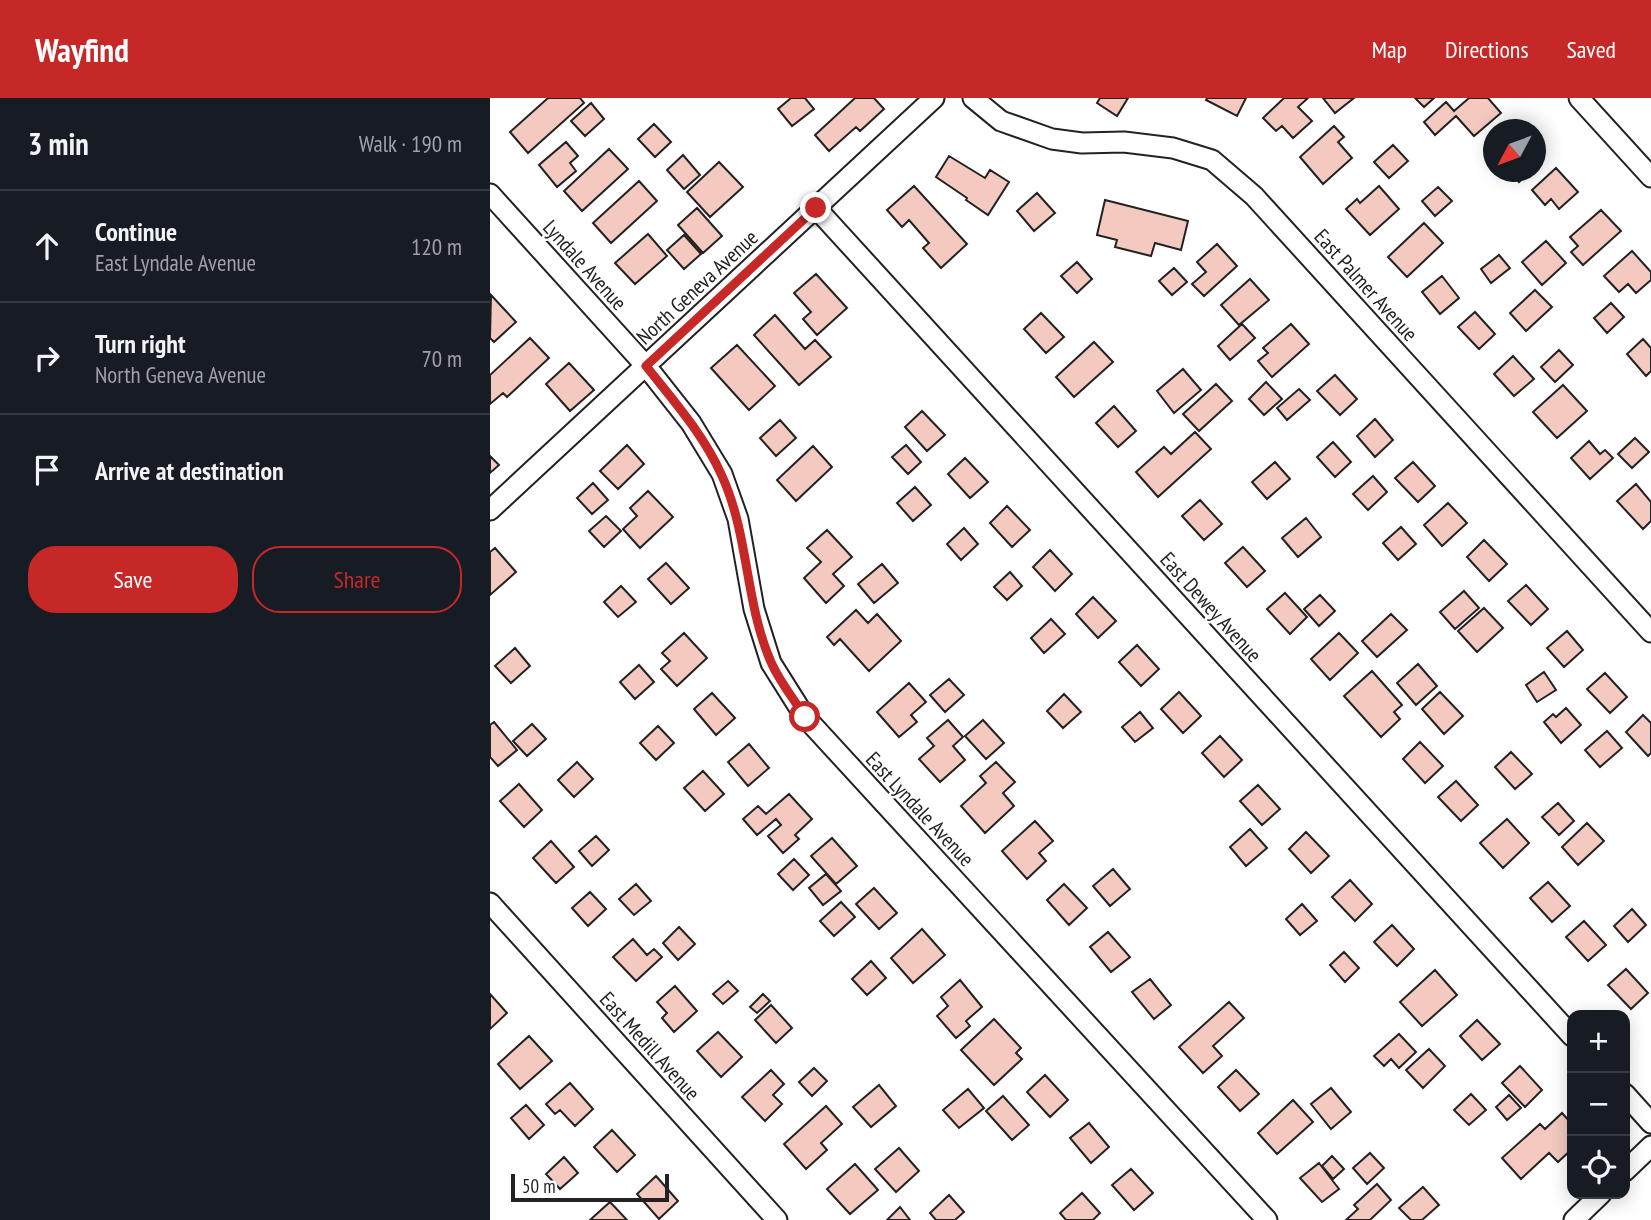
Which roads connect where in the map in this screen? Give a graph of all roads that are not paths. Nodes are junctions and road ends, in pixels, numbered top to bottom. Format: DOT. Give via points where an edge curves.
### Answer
graph roads {
  1 [pos="934,98"];
  2 [pos="973,98"];
  3 [pos="1579,98"];
  4 [pos="1651,177"];
  5 [pos="490,194"];
  6 [pos="816,208"];
  7 [pos="646,366"];
  8 [pos="490,510"];
  9 [pos="1651,632"];
  10 [pos="490,903"];
  11 [pos="1567,1031"];
  12 [pos="1630,1100"];
  13 [pos="1651,1123"];
  14 [pos="1651,1146"];
  15 [pos="1630,1166"];
  16 [pos="1596,1199"];
  17 [pos="777,1220"];
  18 [pos="1267,1220"];
  19 [pos="1574,1220"];
  1 -- 6 [label="street, North Geneva Avenue"];
  2 -- 9 [label="street, East Palmer Avenue" via="1001,121 1052,139 1172,148 1212,160 1254,196"];
  3 -- 4 [label="street"];
  5 -- 7 [label="street, Lyndale Avenue"];
  6 -- 7 [label="street, North Geneva Avenue"];
  6 -- 11 [label="street, East Dewey Avenue"];
  7 -- 8 [label="street, North Geneva Avenue"];
  7 -- 18 [label="street, East Lyndale Avenue" via="722,474 738,519 754,609 771,663 805,717"];
  10 -- 17 [label="street, East Medill Avenue"];
  12 -- 13 [label="street"];
  14 -- 15 [label="street"];
  16 -- 19 [label="street"];
}
